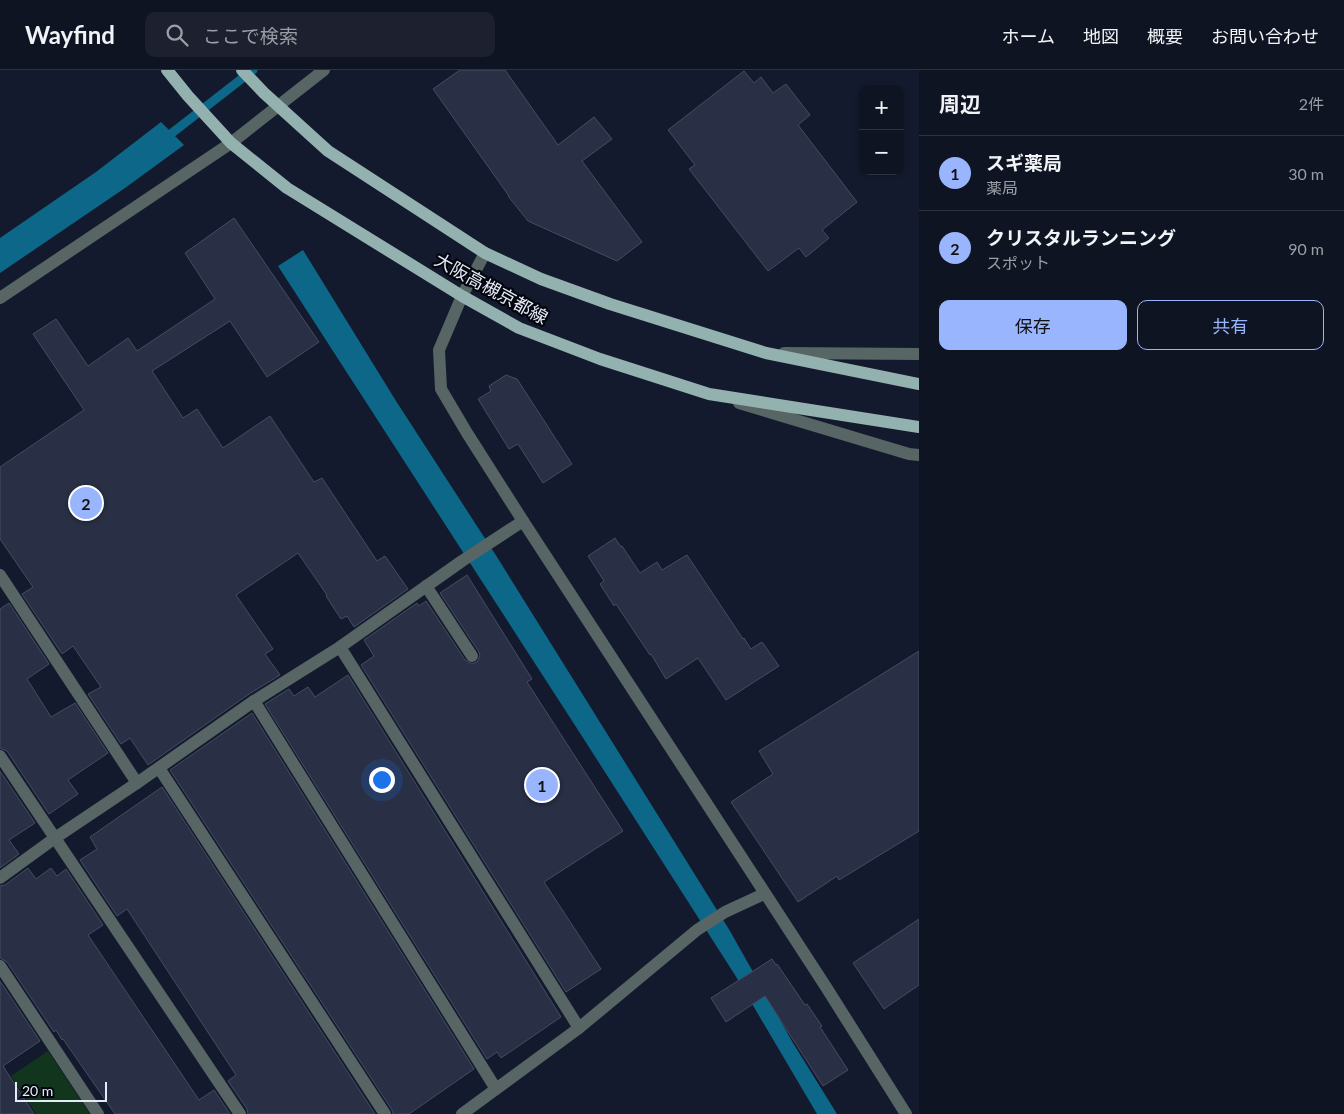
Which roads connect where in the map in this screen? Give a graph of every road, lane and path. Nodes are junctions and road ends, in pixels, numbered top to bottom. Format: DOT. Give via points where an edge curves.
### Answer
graph roads {
  1 [pos="167,70"];
  2 [pos="242,70"];
  3 [pos="324,70"];
  4 [pos="278,106"];
  5 [pos="231,143"];
  6 [pos="485,253"];
  7 [pos="462,296"];
  8 [pos="0,298"];
  9 [pos="766,353"];
  10 [pos="919,354"];
  11 [pos="919,384"];
  12 [pos="709,394"];
  13 [pos="919,427"];
  14 [pos="919,455"];
  15 [pos="523,521"];
  16 [pos="0,575"];
  17 [pos="426,586"];
  18 [pos="340,647"];
  19 [pos="472,656"];
  20 [pos="254,701"];
  21 [pos="0,756"];
  22 [pos="159,768"];
  23 [pos="137,783"];
  24 [pos="55,838"];
  25 [pos="0,878"];
  26 [pos="764,894"];
  27 [pos="0,966"];
  28 [pos="579,1028"];
  29 [pos="496,1089"];
  30 [pos="98,1114"];
  31 [pos="240,1114"];
  32 [pos="385,1114"];
  33 [pos="462,1114"];
  34 [pos="906,1114"];
  1 -- 5 [label="main road, 大阪高槻京都線"];
  2 -- 4 [label="main road, 大阪高槻京都線"];
  3 -- 4 [label="street"];
  4 -- 5 [label="street"];
  4 -- 6 [label="main road, 大阪高槻京都線" via="328,151"];
  5 -- 7 [label="main road, 大阪高槻京都線" via="288,188"];
  5 -- 8 [label="street"];
  6 -- 7 [label="street"];
  6 -- 9 [label="main road, 大阪高槻京都線" via="541,279 610,304"];
  7 -- 12 [label="main road, 大阪高槻京都線" via="519,328 600,359"];
  7 -- 15 [label="street" via="440,350 441,389"];
  9 -- 10 [label="street"];
  9 -- 11 [label="main road, 大阪高槻京都線"];
  12 -- 13 [label="main road, 大阪高槻京都線"];
  12 -- 14 [label="street"];
  15 -- 17 [label="street"];
  15 -- 26 [label="street"];
  16 -- 23 [label="street"];
  17 -- 18 [label="street"];
  17 -- 19 [label="street"];
  18 -- 20 [label="street"];
  18 -- 28 [label="street"];
  20 -- 22 [label="street"];
  20 -- 29 [label="street"];
  21 -- 24 [label="street"];
  22 -- 23 [label="street"];
  22 -- 32 [label="street"];
  23 -- 24 [label="street"];
  24 -- 25 [label="street"];
  24 -- 31 [label="street"];
  26 -- 28 [label="street" via="725,912 698,930"];
  26 -- 34 [label="street"];
  27 -- 30 [label="street"];
  28 -- 29 [label="street"];
  29 -- 33 [label="street"];
}
